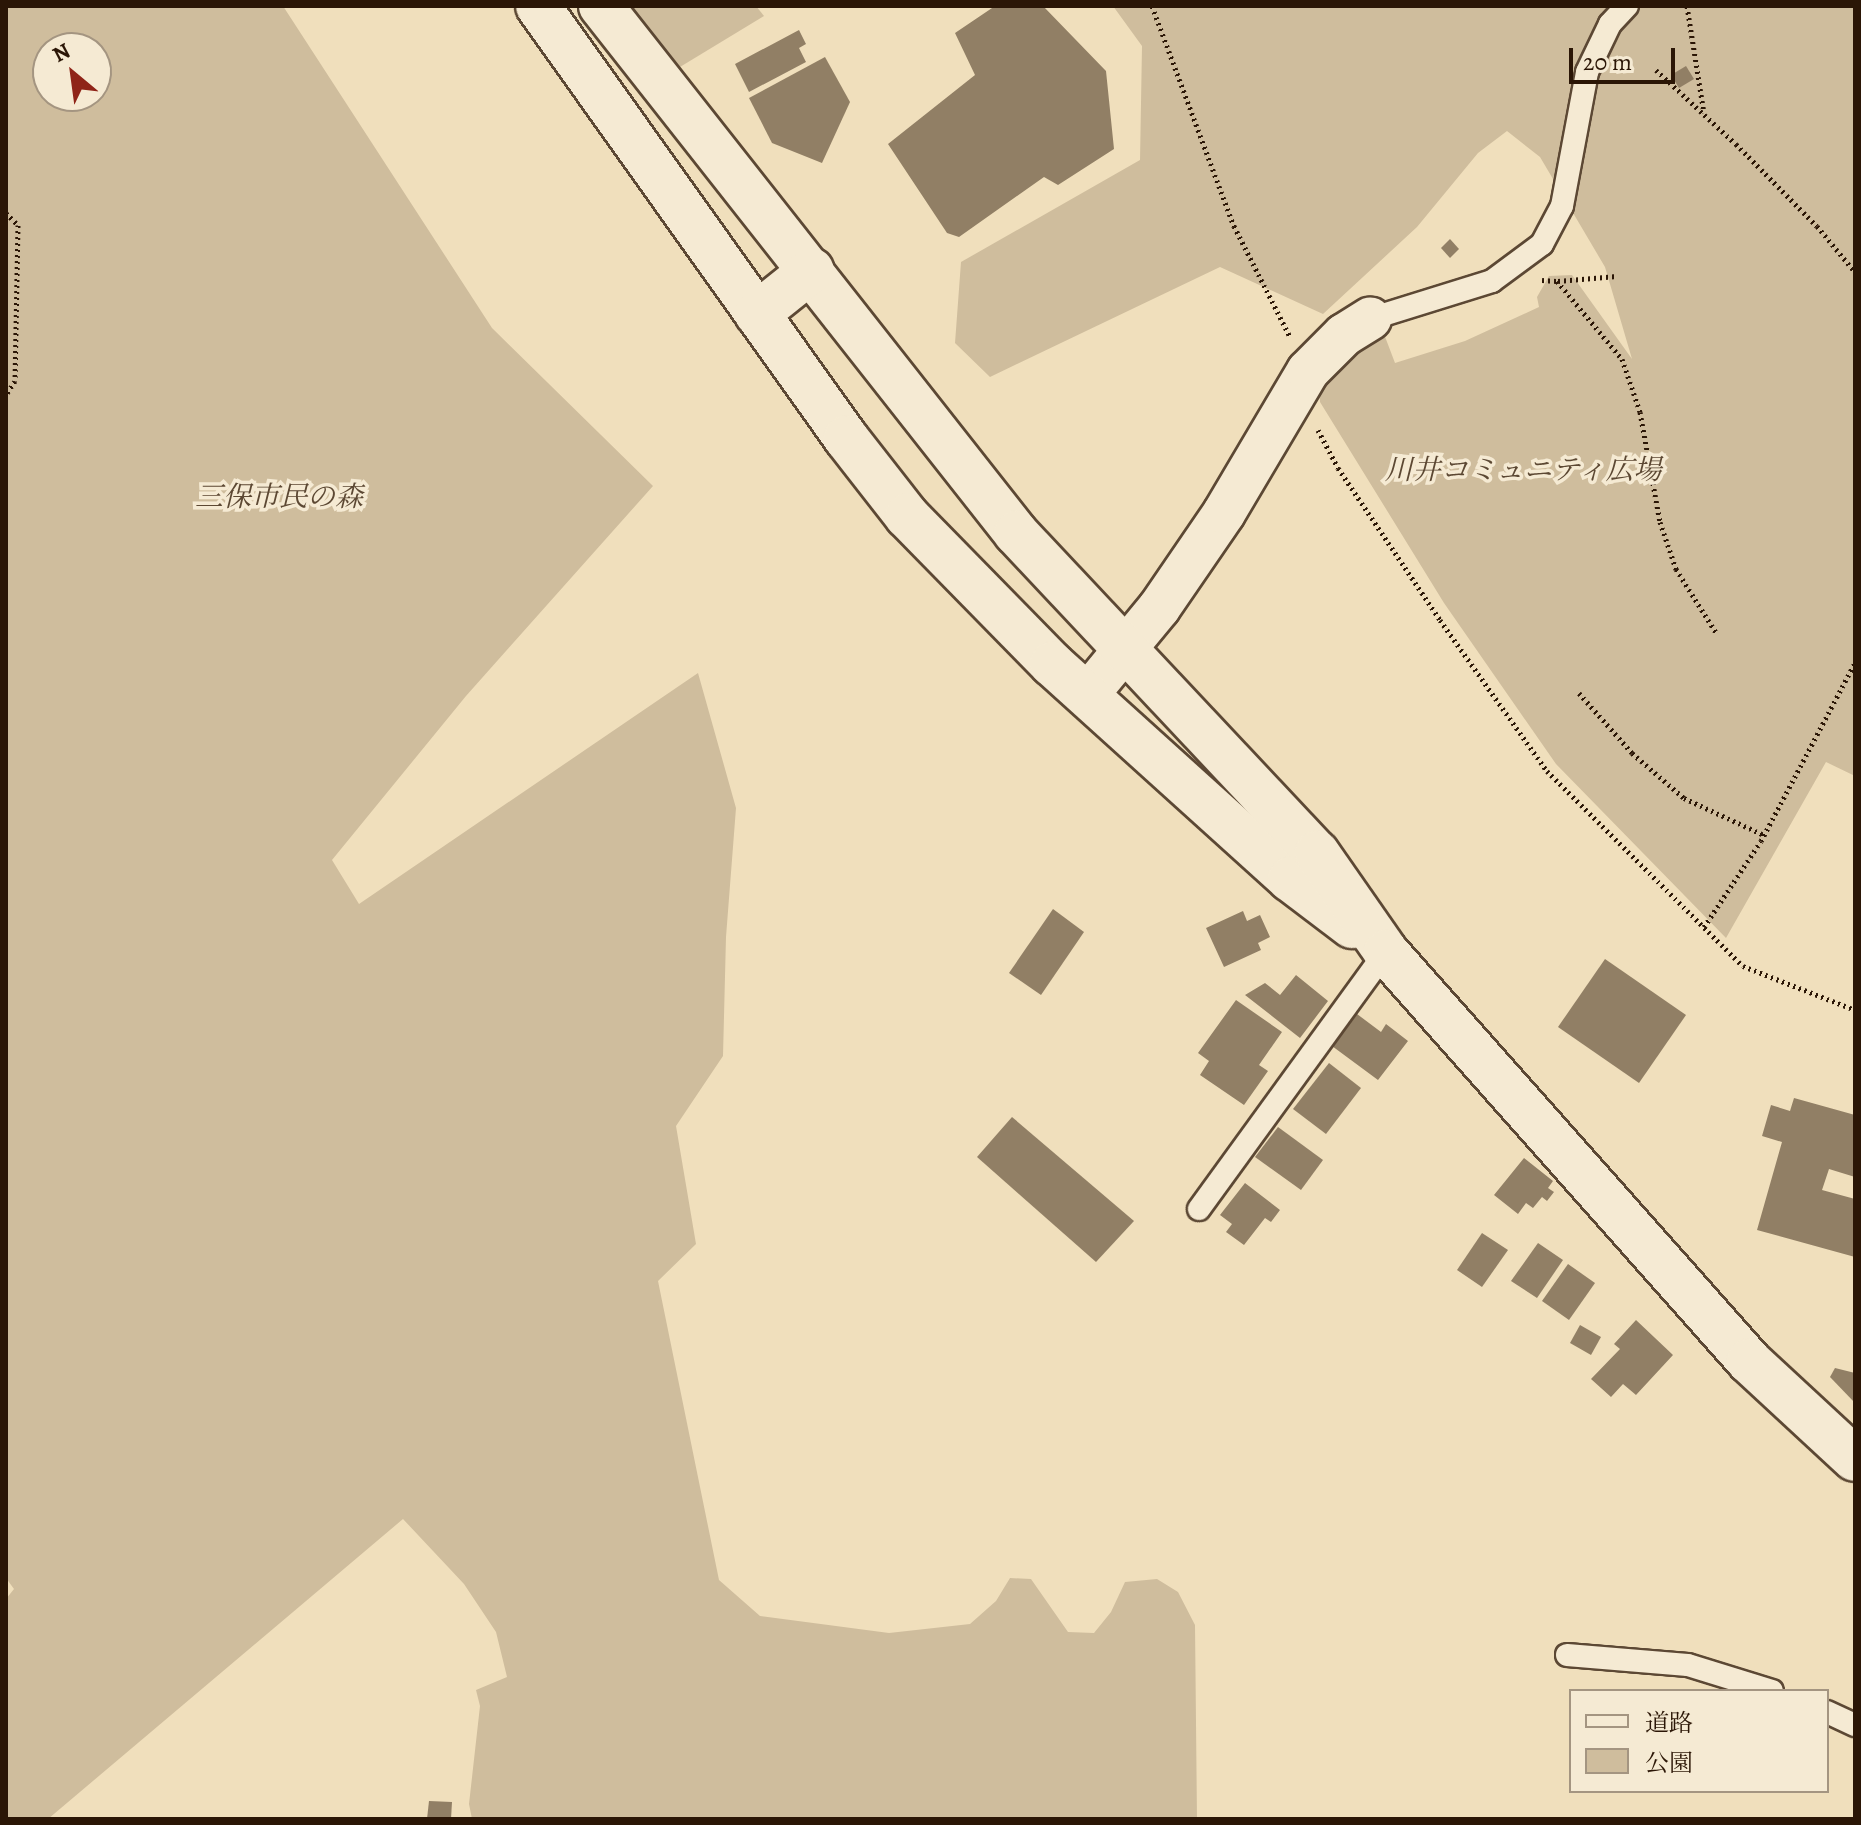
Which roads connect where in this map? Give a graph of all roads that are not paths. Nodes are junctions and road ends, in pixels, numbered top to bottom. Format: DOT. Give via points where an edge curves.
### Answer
graph roads {
  1 [pos="538,6"];
  2 [pos="1627,6"];
  3 [pos="610,18"];
  4 [pos="576,62"];
  5 [pos="812,270"];
  6 [pos="757,314"];
  7 [pos="1370,319"];
  8 [pos="1123,650"];
  9 [pos="1088,694"];
  10 [pos="1386,952"];
  11 [pos="1199,1209"];
  12 [pos="1855,1459"];
  13 [pos="1567,1655"];
  14 [pos="1766,1689"];
  15 [pos="1829,1713"];
  16 [pos="1855,1725"];
  1 -- 4 [label="street"];
  2 -- 7 [label="lane" via="1610,24 1587,72 1562,206 1542,244 1492,281"];
  3 -- 4 [label="street"];
  3 -- 5 [label="street"];
  4 -- 6 [label="street"];
  5 -- 6 [label="street"];
  5 -- 8 [label="street" via="1016,533"];
  6 -- 9 [label="street" via="907,516"];
  7 -- 8 [label="street" via="1344,335 1304,378 1224,513 1159,608"];
  8 -- 9 [label="street"];
  8 -- 10 [label="street" via="1317,853"];
  9 -- 10 [label="street" via="1290,879"];
  10 -- 11 [label="lane"];
  10 -- 12 [label="street" via="1749,1361"];
  13 -- 14 [label="lane" via="1688,1665"];
  15 -- 16 [label="lane"];
}
